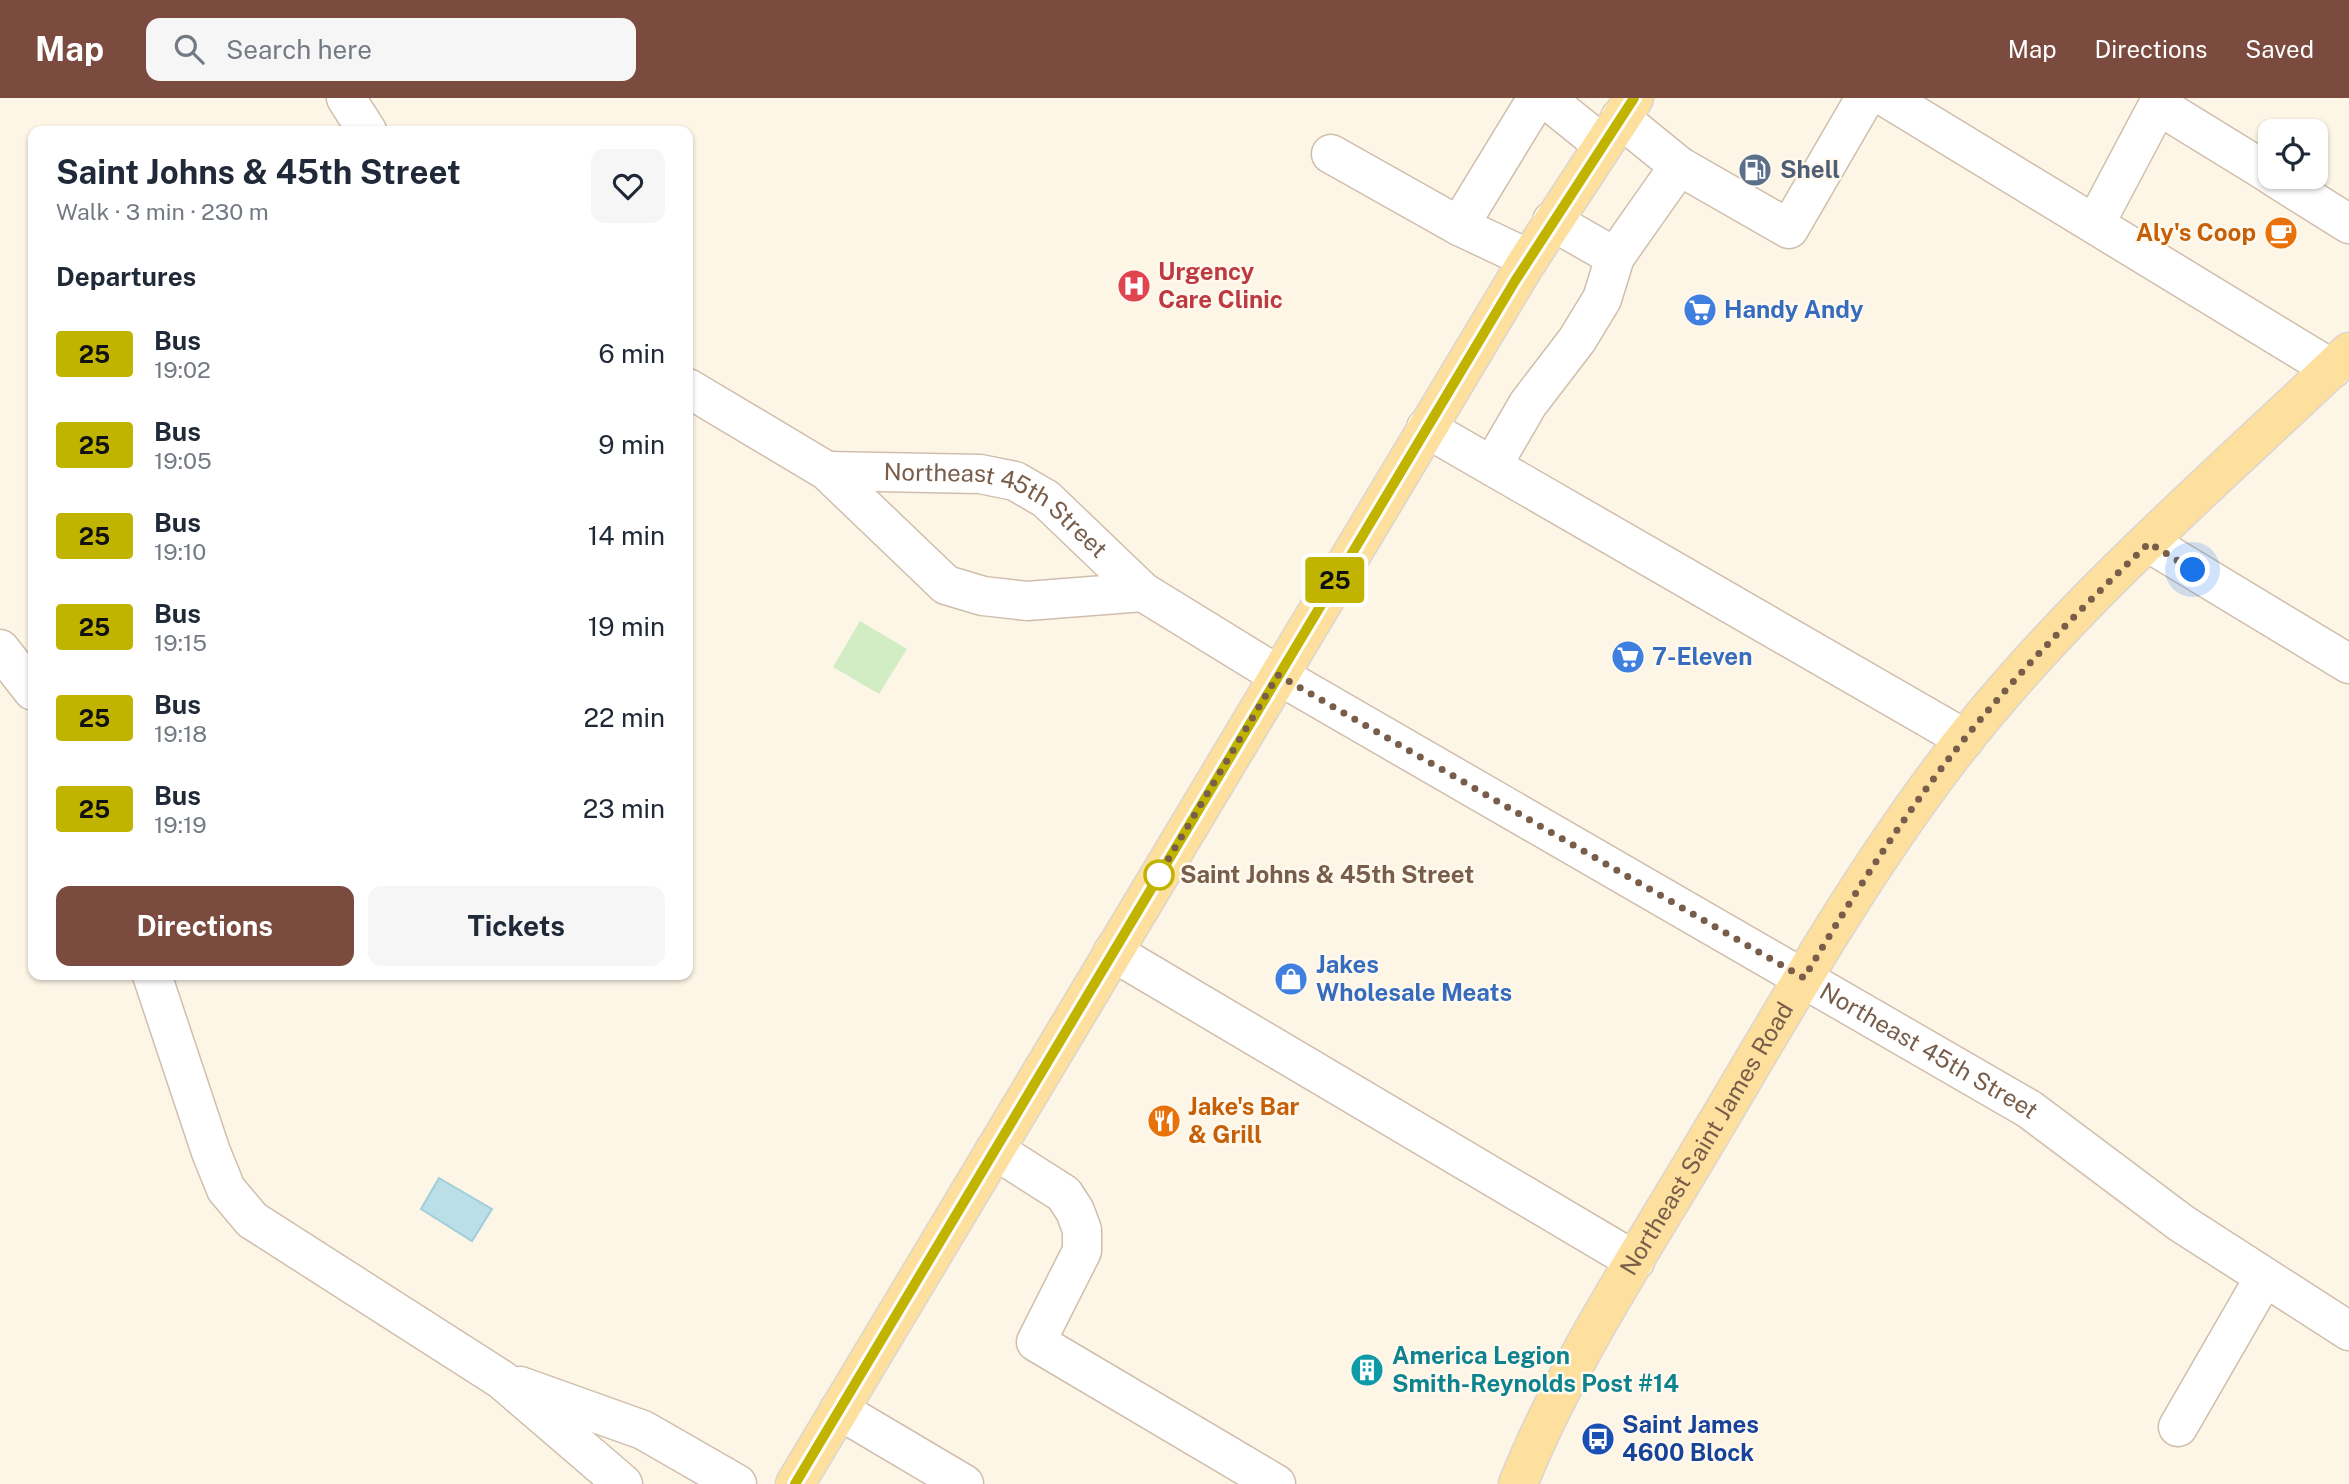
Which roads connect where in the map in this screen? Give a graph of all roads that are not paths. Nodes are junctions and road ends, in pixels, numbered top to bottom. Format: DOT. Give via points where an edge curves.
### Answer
graph roads {
  1 [pos="346,98"];
  2 [pos="1537,98"];
  3 [pos="1545,98"];
  4 [pos="1865,98"];
  5 [pos="2153,101"];
  6 [pos="1904,102"];
  7 [pos="1619,120"];
  8 [pos="364,126"];
  9 [pos="1331,154"];
  10 [pos="1679,166"];
  11 [pos="2258,166"];
  12 [pos="2294,189"];
  13 [pos="1552,220"];
  14 [pos="2095,224"];
  15 [pos="2349,224"];
  16 [pos="1459,226"];
  17 [pos="1615,257"];
  18 [pos="1529,259"];
  19 [pos="2340,360"];
  20 [pos="693,390"];
  21 [pos="1426,428"];
  22 [pos="1492,466"];
  23 [pos="827,471"];
  24 [pos="2149,543"];
  25 [pos="1143,592"];
  26 [pos="0,649"];
  27 [pos="2349,664"];
  28 [pos="1278,675"];
  29 [pos="28,685"];
  30 [pos="1965,739"];
  31 [pos="1113,952"];
  32 [pos="1804,978"];
  33 [pos="154,980"];
  34 [pos="995,1150"];
  35 [pos="1634,1261"];
  36 [pos="2264,1278"];
  37 [pos="2349,1331"];
  38 [pos="502,1380"];
  39 [pos="839,1410"];
  40 [pos="2178,1427"];
  41 [pos="623,1484"];
  42 [pos="737,1484"];
  43 [pos="795,1484"];
  44 [pos="964,1484"];
  45 [pos="1276,1484"];
  46 [pos="1518,1484"];
  1 -- 8 [label="street"];
  2 -- 16 [label="street"];
  3 -- 7 [label="street"];
  4 -- 10 [label="street" via="1789,229"];
  5 -- 11 [label="street"];
  5 -- 14 [label="street"];
  6 -- 14 [label="street"];
  7 -- 10 [label="street"];
  7 -- 13 [label="main road"];
  9 -- 16 [label="street"];
  10 -- 17 [label="street"];
  12 -- 15 [label="street"];
  13 -- 17 [label="street"];
  13 -- 18 [label="main road"];
  14 -- 19 [label="street"];
  16 -- 18 [label="street"];
  17 -- 22 [label="street" via="1602,299 1528,404"];
  18 -- 21 [label="main road"];
  19 -- 24 [label="main road, Northeast Saint James Road"];
  20 -- 23 [label="street, Northeast 45th Street"];
  21 -- 22 [label="street"];
  21 -- 28 [label="main road"];
  22 -- 30 [label="street"];
  23 -- 25 [label="street, Northeast 45th Street" via="980,474 1015,481 1046,499"];
  23 -- 25 [label="street, Northeast 45th Street" via="946,585 983,596 1027,601"];
  24 -- 27 [label="street"];
  24 -- 30 [label="main road, Northeast Saint James Road" via="2040,651"];
  25 -- 28 [label="street, Northeast 45th Street"];
  26 -- 29 [label="street"];
  28 -- 31 [label="main road"];
  28 -- 32 [label="street, Northeast 45th Street"];
  30 -- 32 [label="main road, Northeast Saint James Road" via="1886,846"];
  31 -- 34 [label="main road"];
  31 -- 35 [label="street"];
  32 -- 35 [label="main road, Northeast Saint James Road"];
  32 -- 36 [label="street, Northeast 45th Street" via="2029,1109 2181,1223"];
  33 -- 38 [label="street" via="226,1189 252,1220"];
  34 -- 39 [label="main road"];
  34 -- 45 [label="street" via="1064,1194 1082,1230 1082,1251 1036,1342"];
  35 -- 46 [label="main road, Northeast Saint James Road" via="1568,1377"];
  36 -- 37 [label="street, Northeast 45th Street"];
  36 -- 40 [label="street"];
  38 -- 41 [label="street"];
  38 -- 42 [label="street" via="643,1430"];
  39 -- 43 [label="main road"];
  39 -- 44 [label="street"];
}
